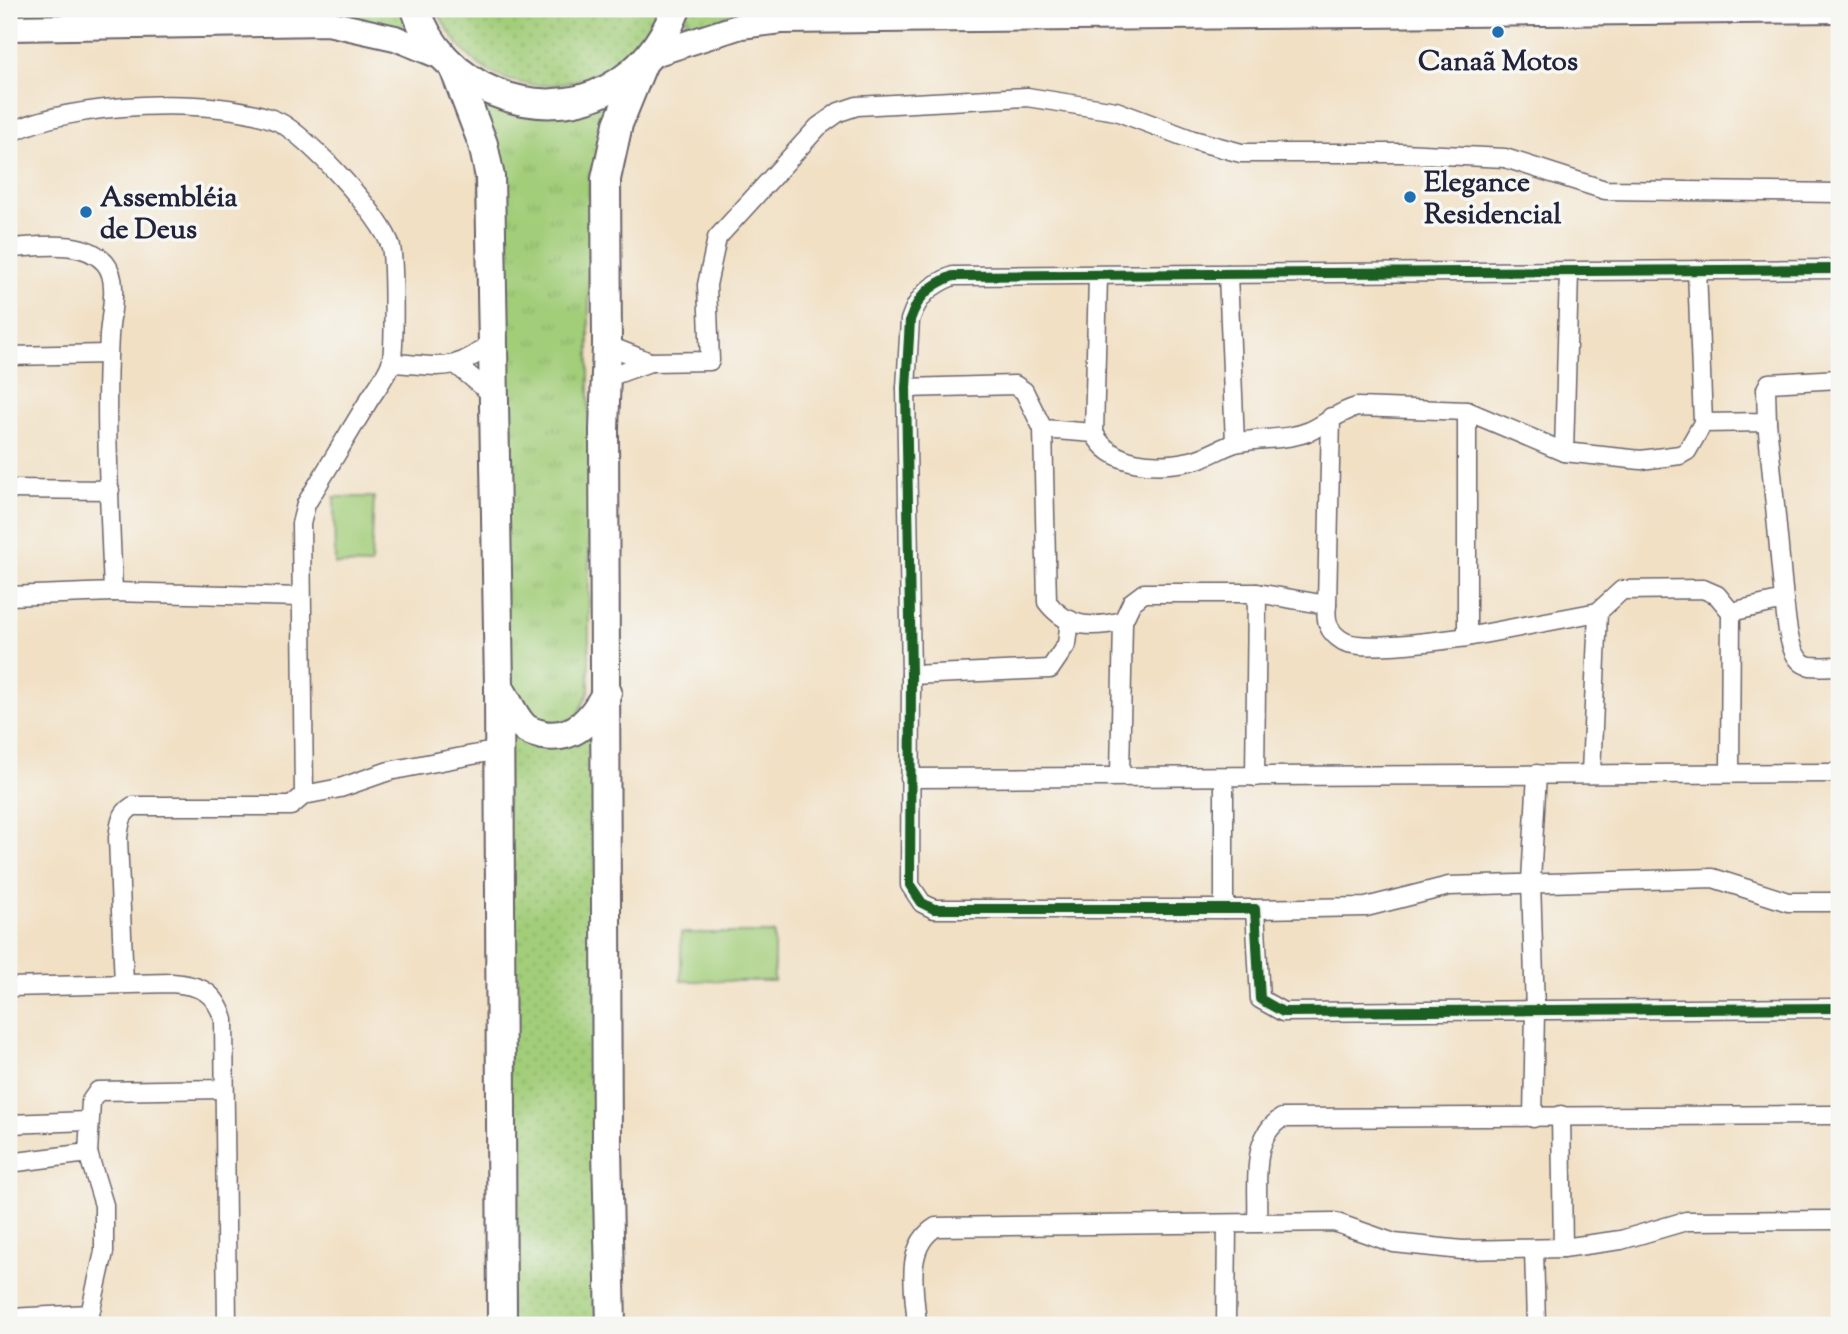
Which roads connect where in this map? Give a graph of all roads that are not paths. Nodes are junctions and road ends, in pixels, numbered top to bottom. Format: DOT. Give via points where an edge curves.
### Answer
graph roads {
  1 [pos="416,9"];
  2 [pos="676,9"];
  3 [pos="1839,10"];
  4 [pos="1566,12"];
  5 [pos="1154,13"];
  6 [pos="9,28"];
  7 [pos="646,60"];
  8 [pos="449,63"];
  9 [pos="9,134"];
  10 [pos="1839,193"];
  11 [pos="9,248"];
  12 [pos="1839,269"];
  13 [pos="1697,270"];
  14 [pos="1569,272"];
  15 [pos="1228,274"];
  16 [pos="1098,276"];
  17 [pos="493,341"];
  18 [pos="607,345"];
  19 [pos="108,354"];
  20 [pos="9,356"];
  21 [pos="650,362"];
  22 [pos="391,363"];
  23 [pos="458,366"];
  24 [pos="606,378"];
  25 [pos="1839,379"];
  26 [pos="906,388"];
  27 [pos="494,396"];
  28 [pos="1467,411"];
  29 [pos="1331,417"];
  30 [pos="1767,422"];
  31 [pos="1703,423"];
  32 [pos="1043,429"];
  33 [pos="1094,433"];
  34 [pos="1235,443"];
  35 [pos="1564,452"];
  36 [pos="9,489"];
  37 [pos="110,490"];
  38 [pos="113,592"];
  39 [pos="1257,593"];
  40 [pos="9,596"];
  41 [pos="300,597"];
  42 [pos="1784,600"];
  43 [pos="1327,605"];
  44 [pos="1598,612"];
  45 [pos="1731,612"];
  46 [pos="1070,620"];
  47 [pos="1123,621"];
  48 [pos="1467,637"];
  49 [pos="1839,666"];
  50 [pos="911,675"];
  51 [pos="499,686"];
  52 [pos="607,692"];
  53 [pos="499,750"];
  54 [pos="1730,772"];
  55 [pos="1591,773"];
  56 [pos="1839,773"];
  57 [pos="1536,774"];
  58 [pos="1120,775"];
  59 [pos="1255,777"];
  60 [pos="910,778"];
  61 [pos="1224,778"];
  62 [pos="304,795"];
  63 [pos="1531,881"];
  64 [pos="1839,902"];
  65 [pos="1224,909"];
  66 [pos="1255,909"];
  67 [pos="124,984"];
  68 [pos="9,987"];
  69 [pos="1839,1008"];
  70 [pos="1535,1011"];
  71 [pos="224,1088"];
  72 [pos="1561,1115"];
  73 [pos="1839,1115"];
  74 [pos="1533,1118"];
  75 [pos="88,1121"];
  76 [pos="9,1124"];
  77 [pos="88,1153"];
  78 [pos="9,1163"];
  79 [pos="1839,1220"];
  80 [pos="1257,1221"];
  81 [pos="1227,1224"];
  82 [pos="1563,1248"];
  83 [pos="1534,1249"];
  84 [pos="9,1318"];
  85 [pos="88,1320"];
  86 [pos="227,1325"];
  87 [pos="502,1325"];
  88 [pos="611,1325"];
  89 [pos="917,1325"];
  90 [pos="1226,1325"];
  91 [pos="1536,1325"];
  1 -- 8 [label="main road" via="421,24"];
  2 -- 7 [label="main road"];
  3 -- 4 [label="main road"];
  4 -- 5 [label="main road"];
  5 -- 7 [label="main road" via="760,22"];
  6 -- 8 [label="main road" via="328,23 395,38"];
  7 -- 8 [label="main road" via="607,89 567,102 525,102 499,95 475,84"];
  7 -- 18 [label="main road" via="618,124 606,179"];
  8 -- 17 [label="main road" via="483,144 490,177"];
  9 -- 22 [label="street" via="51,117 144,106 254,113 281,123 338,175 380,223 391,247"];
  10 -- 21 [label="street" via="1605,190 1505,158 1241,153 1116,111 1027,97 857,106 818,127 716,238 707,285 710,361"];
  11 -- 19 [label="street" via="76,247 106,264 113,278"];
  12 -- 13 [label="street"];
  13 -- 14 [label="street"];
  13 -- 31 [label="street"];
  14 -- 15 [label="street"];
  14 -- 35 [label="street"];
  15 -- 16 [label="street"];
  15 -- 34 [label="street"];
  16 -- 26 [label="street" via="953,276 932,284 909,320"];
  16 -- 33 [label="street"];
  17 -- 23 [label="street"];
  17 -- 27 [label="main road"];
  18 -- 21 [label="street"];
  18 -- 24 [label="main road"];
  19 -- 20 [label="street"];
  19 -- 37 [label="street"];
  21 -- 24 [label="street"];
  22 -- 23 [label="street"];
  22 -- 41 [label="street" via="303,513"];
  23 -- 27 [label="street"];
  24 -- 52 [label="main road"];
  25 -- 30 [label="street" via="1769,383"];
  26 -- 32 [label="street" via="1015,385 1024,391"];
  26 -- 50 [label="street"];
  27 -- 51 [label="main road"];
  28 -- 29 [label="street" via="1357,407"];
  28 -- 35 [label="street"];
  28 -- 48 [label="street"];
  29 -- 34 [label="street" via="1310,431"];
  29 -- 43 [label="street"];
  30 -- 31 [label="street"];
  30 -- 42 [label="street"];
  31 -- 35 [label="street" via="1680,455 1641,460"];
  32 -- 33 [label="street"];
  32 -- 46 [label="street" via="1047,602 1055,613"];
  33 -- 34 [label="street" via="1112,456 1150,465 1190,461"];
  36 -- 37 [label="street"];
  37 -- 38 [label="street"];
  38 -- 40 [label="street"];
  38 -- 41 [label="street"];
  39 -- 43 [label="street"];
  39 -- 47 [label="street" via="1144,593 1132,602"];
  39 -- 59 [label="street"];
  41 -- 62 [label="street"];
  42 -- 45 [label="street"];
  42 -- 49 [label="street" via="1793,651 1800,661 1808,666"];
  43 -- 48 [label="street" via="1325,620 1346,643 1406,645"];
  44 -- 45 [label="street" via="1622,590 1703,589 1717,595"];
  44 -- 48 [label="street"];
  44 -- 55 [label="street"];
  45 -- 54 [label="street"];
  46 -- 47 [label="street" via="1093,628"];
  46 -- 50 [label="street" via="1067,644 1050,669"];
  47 -- 58 [label="street"];
  50 -- 60 [label="street"];
  51 -- 52 [label="main road" via="522,725 533,733 552,736 579,729 594,715"];
  51 -- 53 [label="main road"];
  52 -- 88 [label="main road"];
  53 -- 62 [label="street" via="389,771"];
  53 -- 87 [label="main road"];
  54 -- 55 [label="street"];
  54 -- 56 [label="street"];
  55 -- 57 [label="street"];
  57 -- 59 [label="street"];
  57 -- 63 [label="street"];
  58 -- 60 [label="street"];
  58 -- 61 [label="street"];
  59 -- 61 [label="street"];
  60 -- 65 [label="street" via="910,885 922,903 934,909"];
  61 -- 65 [label="street"];
  62 -- 67 [label="street" via="291,806 133,806 126,810 118,838"];
  63 -- 64 [label="street" via="1713,878 1788,902"];
  63 -- 66 [label="street" via="1449,886 1366,907"];
  63 -- 70 [label="street"];
  65 -- 66 [label="street"];
  66 -- 70 [label="street" via="1260,999 1283,1012"];
  67 -- 68 [label="street"];
  67 -- 71 [label="street" via="191,985 219,1003 224,1020"];
  69 -- 70 [label="street"];
  70 -- 74 [label="street"];
  71 -- 75 [label="street" via="98,1091"];
  71 -- 86 [label="street"];
  72 -- 73 [label="street"];
  72 -- 74 [label="street"];
  72 -- 82 [label="street"];
  74 -- 80 [label="street" via="1282,1118 1270,1126 1260,1144"];
  75 -- 76 [label="street"];
  75 -- 77 [label="street"];
  77 -- 78 [label="street"];
  77 -- 85 [label="street" via="104,1205 104,1252"];
  79 -- 82 [label="street" via="1686,1221 1621,1240"];
  80 -- 81 [label="street"];
  80 -- 83 [label="street" via="1334,1222 1427,1249"];
  81 -- 89 [label="street" via="936,1227 926,1233 915,1254"];
  81 -- 90 [label="street"];
  82 -- 83 [label="street"];
  83 -- 91 [label="street"];
  84 -- 85 [label="street"];
}
